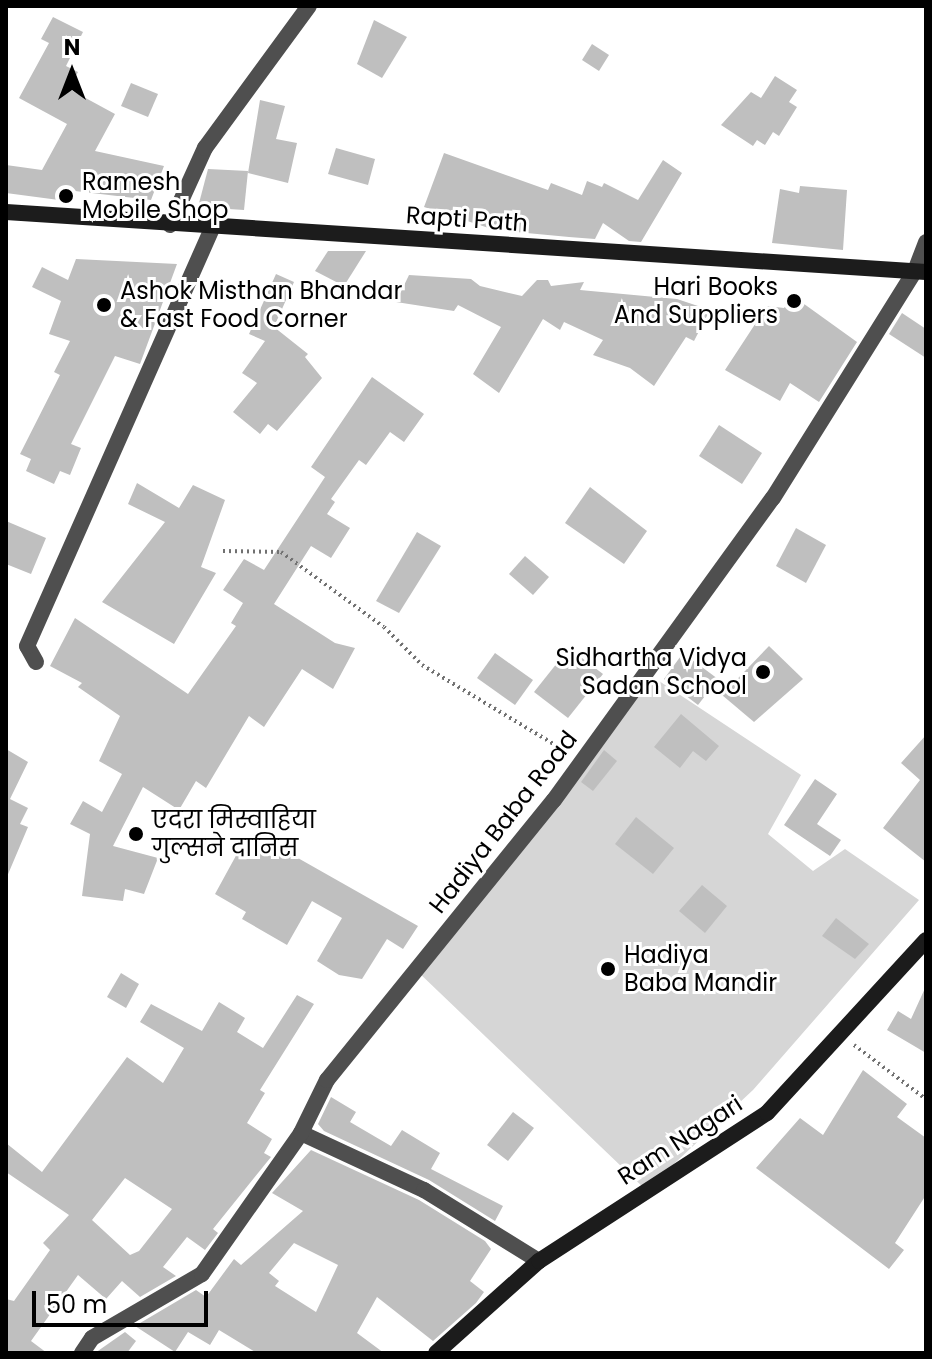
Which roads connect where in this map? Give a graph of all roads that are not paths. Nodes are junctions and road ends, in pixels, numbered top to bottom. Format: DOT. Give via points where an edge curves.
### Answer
graph roads {
  1 [pos="309,6"];
  2 [pos="6,212"];
  3 [pos="170,225"];
  4 [pos="213,227"];
  5 [pos="926,242"];
  6 [pos="921,272"];
  7 [pos="36,662"];
  8 [pos="926,940"];
  9 [pos="301,1133"];
  10 [pos="539,1261"];
  11 [pos="82,1353"];
  12 [pos="436,1353"];
  1 -- 3 [label="street" via="205,148"];
  2 -- 3 [label="main road, Rapti Path"];
  3 -- 4 [label="main road, Rapti Path"];
  4 -- 6 [label="main road, Rapti Path"];
  4 -- 7 [label="street" via="27,646"];
  5 -- 6 [label="street, Hadiya Baba Road"];
  6 -- 9 [label="street, Hadiya Baba Road" via="773,498 584,761 327,1080"];
  8 -- 10 [label="main road, Ram Nagari" via="767,1113"];
  9 -- 10 [label="street" via="424,1190"];
  9 -- 11 [label="street, Hadiya Baba Road" via="202,1274 92,1338"];
  10 -- 12 [label="main road, Ram Nagari"];
}
